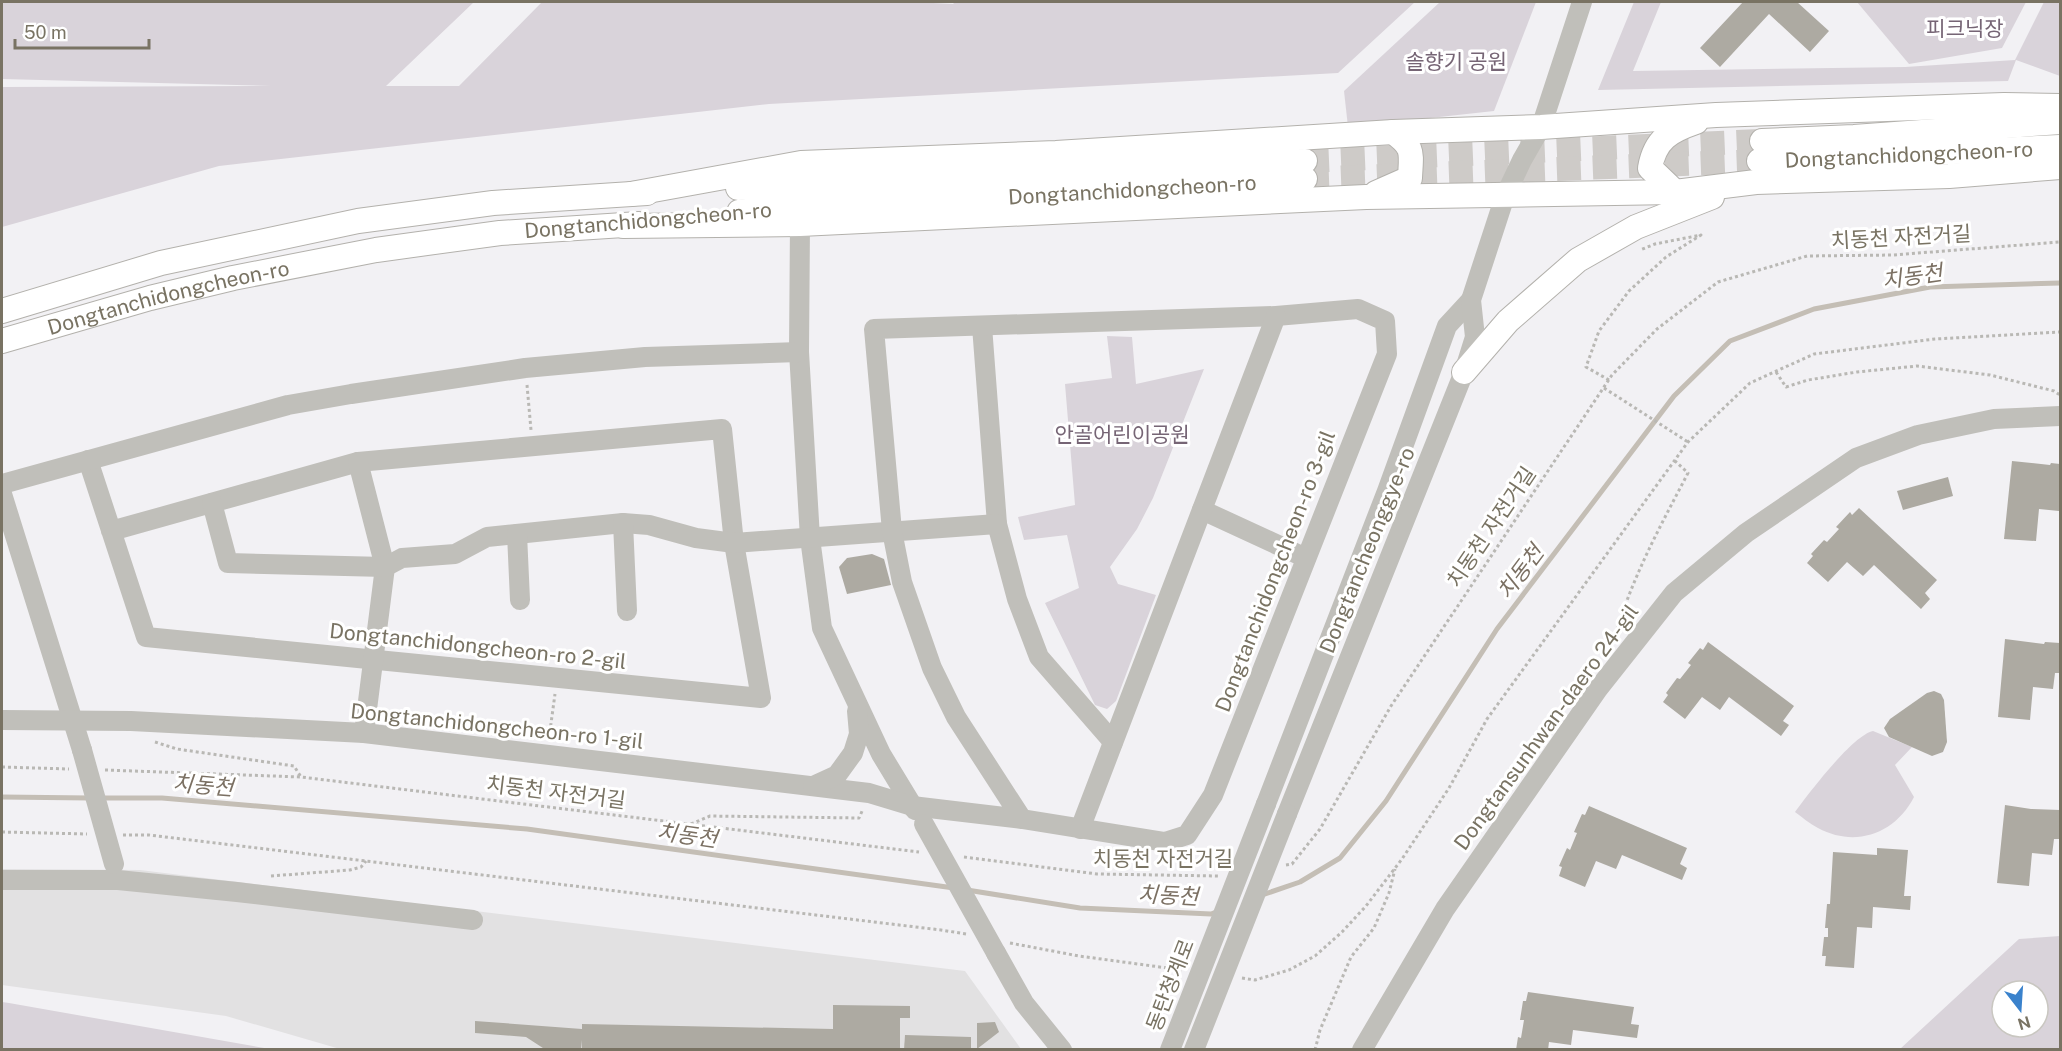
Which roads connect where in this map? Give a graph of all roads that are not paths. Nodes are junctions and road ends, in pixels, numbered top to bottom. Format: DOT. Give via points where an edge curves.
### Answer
graph roads {
  1 [pos="1582,2"];
  2 [pos="2061,106"];
  3 [pos="1716,116"];
  4 [pos="2061,122"];
  5 [pos="1541,127"];
  6 [pos="1394,132"];
  7 [pos="2061,147"];
  8 [pos="1759,161"];
  9 [pos="2061,167"];
  10 [pos="1675,192"];
  11 [pos="631,194"];
  12 [pos="1505,196"];
  13 [pos="1366,197"];
  14 [pos="800,224"];
  15 [pos="623,226"];
  16 [pos="1471,300"];
  17 [pos="2,311"];
  18 [pos="1276,316"];
  19 [pos="982,326"];
  20 [pos="2,341"];
  21 [pos="799,352"];
  22 [pos="1464,372"];
  23 [pos="2061,416"];
  24 [pos="88,460"];
  25 [pos="358,462"];
  26 [pos="2,484"];
  27 [pos="2,495"];
  28 [pos="212,503"];
  29 [pos="1202,510"];
  30 [pos="623,523"];
  31 [pos="997,524"];
  32 [pos="111,531"];
  33 [pos="892,531"];
  34 [pos="517,534"];
  35 [pos="810,538"];
  36 [pos="734,543"];
  37 [pos="1306,558"];
  38 [pos="385,567"];
  39 [pos="520,600"];
  40 [pos="627,610"];
  41 [pos="373,659"];
  42 [pos="856,702"];
  43 [pos="2,720"];
  44 [pos="72,721"];
  45 [pos="364,733"];
  46 [pos="1113,742"];
  47 [pos="811,786"];
  48 [pos="1266,804"];
  49 [pos="912,806"];
  50 [pos="1022,819"];
  51 [pos="1080,829"];
  52 [pos="116,872"];
  53 [pos="2,880"];
  54 [pos="473,920"];
  55 [pos="1062,1050"];
  56 [pos="1170,1050"];
  57 [pos="1194,1050"];
  58 [pos="1362,1050"];
  1 -- 5 [label="street, Dongtancheonggye-ro"];
  2 -- 3 [label="main road"];
  3 -- 5 [label="main road"];
  3 -- 10 [label="main road" via="1679,128 1659,142 1653,152 1650,168"];
  4 -- 8 [label="main road, Dongtanchidongcheon-ro" via="1854,137"];
  5 -- 6 [label="main road"];
  5 -- 12 [label="street, Dongtancheonggye-ro"];
  6 -- 11 [label="main road" via="1056,153 801,163"];
  6 -- 13 [label="main road" via="1408,143 1410,178"];
  7 -- 8 [label="main road, Dongtanchidongcheon-ro"];
  8 -- 9 [label="main road" via="1949,176"];
  8 -- 10 [label="main road"];
  8 -- 22 [label="main road" via="1695,202 1636,227 1578,260 1508,321"];
  10 -- 12 [label="main road"];
  11 -- 15 [label="main road, Dongtanchidongcheon-ro" via="883,180 1305,170 901,203 778,207"];
  11 -- 17 [label="main road, Dongtanchidongcheon-ro" via="493,203 358,221 161,263"];
  12 -- 13 [label="main road"];
  12 -- 16 [label="street, Dongtancheonggye-ro"];
  13 -- 14 [label="main road"];
  14 -- 15 [label="main road"];
  14 -- 21 [label="street"];
  15 -- 20 [label="main road, Dongtanchidongcheon-ro" via="500,234 376,250 150,298"];
  16 -- 22 [label="street, Dongtancheonggye-ro" via="1475,337"];
  16 -- 48 [label="street, Dongtancheonggye-ro" via="1447,326"];
  18 -- 19 [label="street, Dongtanchidongcheon-ro 3-gil"];
  18 -- 29 [label="street"];
  18 -- 37 [label="street, Dongtanchidongcheon-ro 3-gil" via="1358,309 1385,321 1387,354"];
  19 -- 31 [label="street"];
  19 -- 33 [label="street, Dongtanchidongcheon-ro 3-gil" via="874,329"];
  21 -- 24 [label="street" via="645,357 525,368 288,405"];
  21 -- 35 [label="street"];
  22 -- 57 [label="street, Dongtancheonggye-ro, bridge"];
  23 -- 58 [label="street, Dongtansunhwan-daero 24-gil" via="1994,419 1918,435 1856,458 1746,533 1674,593 1591,699 1445,909"];
  24 -- 26 [label="street"];
  24 -- 32 [label="street, Dongtanchidongcheon-ro 2-gil"];
  25 -- 28 [label="street, Dongtanchidongcheon-ro 2-gil"];
  25 -- 36 [label="street, Dongtanchidongcheon-ro 2-gil" via="722,429"];
  25 -- 38 [label="street"];
  27 -- 44 [label="street"];
  28 -- 32 [label="street, Dongtanchidongcheon-ro 2-gil"];
  28 -- 38 [label="street" via="228,563"];
  29 -- 37 [label="street"];
  29 -- 46 [label="street"];
  30 -- 34 [label="street"];
  30 -- 36 [label="street"];
  30 -- 40 [label="street"];
  31 -- 33 [label="street"];
  31 -- 46 [label="street" via="1017,599 1039,657"];
  32 -- 41 [label="street, Dongtanchidongcheon-ro 2-gil" via="146,637"];
  33 -- 35 [label="street"];
  33 -- 50 [label="street, Dongtanchidongcheon-ro 3-gil" via="902,582 932,668 956,717"];
  34 -- 38 [label="street" via="487,537 455,554 402,558"];
  34 -- 39 [label="street"];
  35 -- 36 [label="street"];
  35 -- 42 [label="street" via="822,628"];
  36 -- 41 [label="street, Dongtanchidongcheon-ro 2-gil" via="761,698"];
  37 -- 51 [label="street, Dongtanchidongcheon-ro 3-gil" via="1213,795 1187,836 1165,842"];
  38 -- 41 [label="street"];
  41 -- 45 [label="street"];
  42 -- 47 [label="street" via="858,734 853,753 837,775"];
  42 -- 49 [label="street"];
  43 -- 44 [label="street, Dongtanchidongcheon-ro 1-gil"];
  44 -- 45 [label="street, Dongtanchidongcheon-ro 1-gil" via="131,720"];
  44 -- 52 [label="street, bridge"];
  45 -- 47 [label="street, Dongtanchidongcheon-ro 1-gil"];
  46 -- 51 [label="street"];
  47 -- 49 [label="street, Dongtanchidongcheon-ro 1-gil" via="869,793"];
  48 -- 56 [label="street, 동탄청계로, bridge"];
  49 -- 50 [label="street, Dongtanchidongcheon-ro 3-gil"];
  49 -- 55 [label="street, bridge" via="1024,1003"];
  50 -- 51 [label="street, Dongtanchidongcheon-ro 3-gil"];
  52 -- 53 [label="street"];
  52 -- 54 [label="street" via="237,892"];
}
